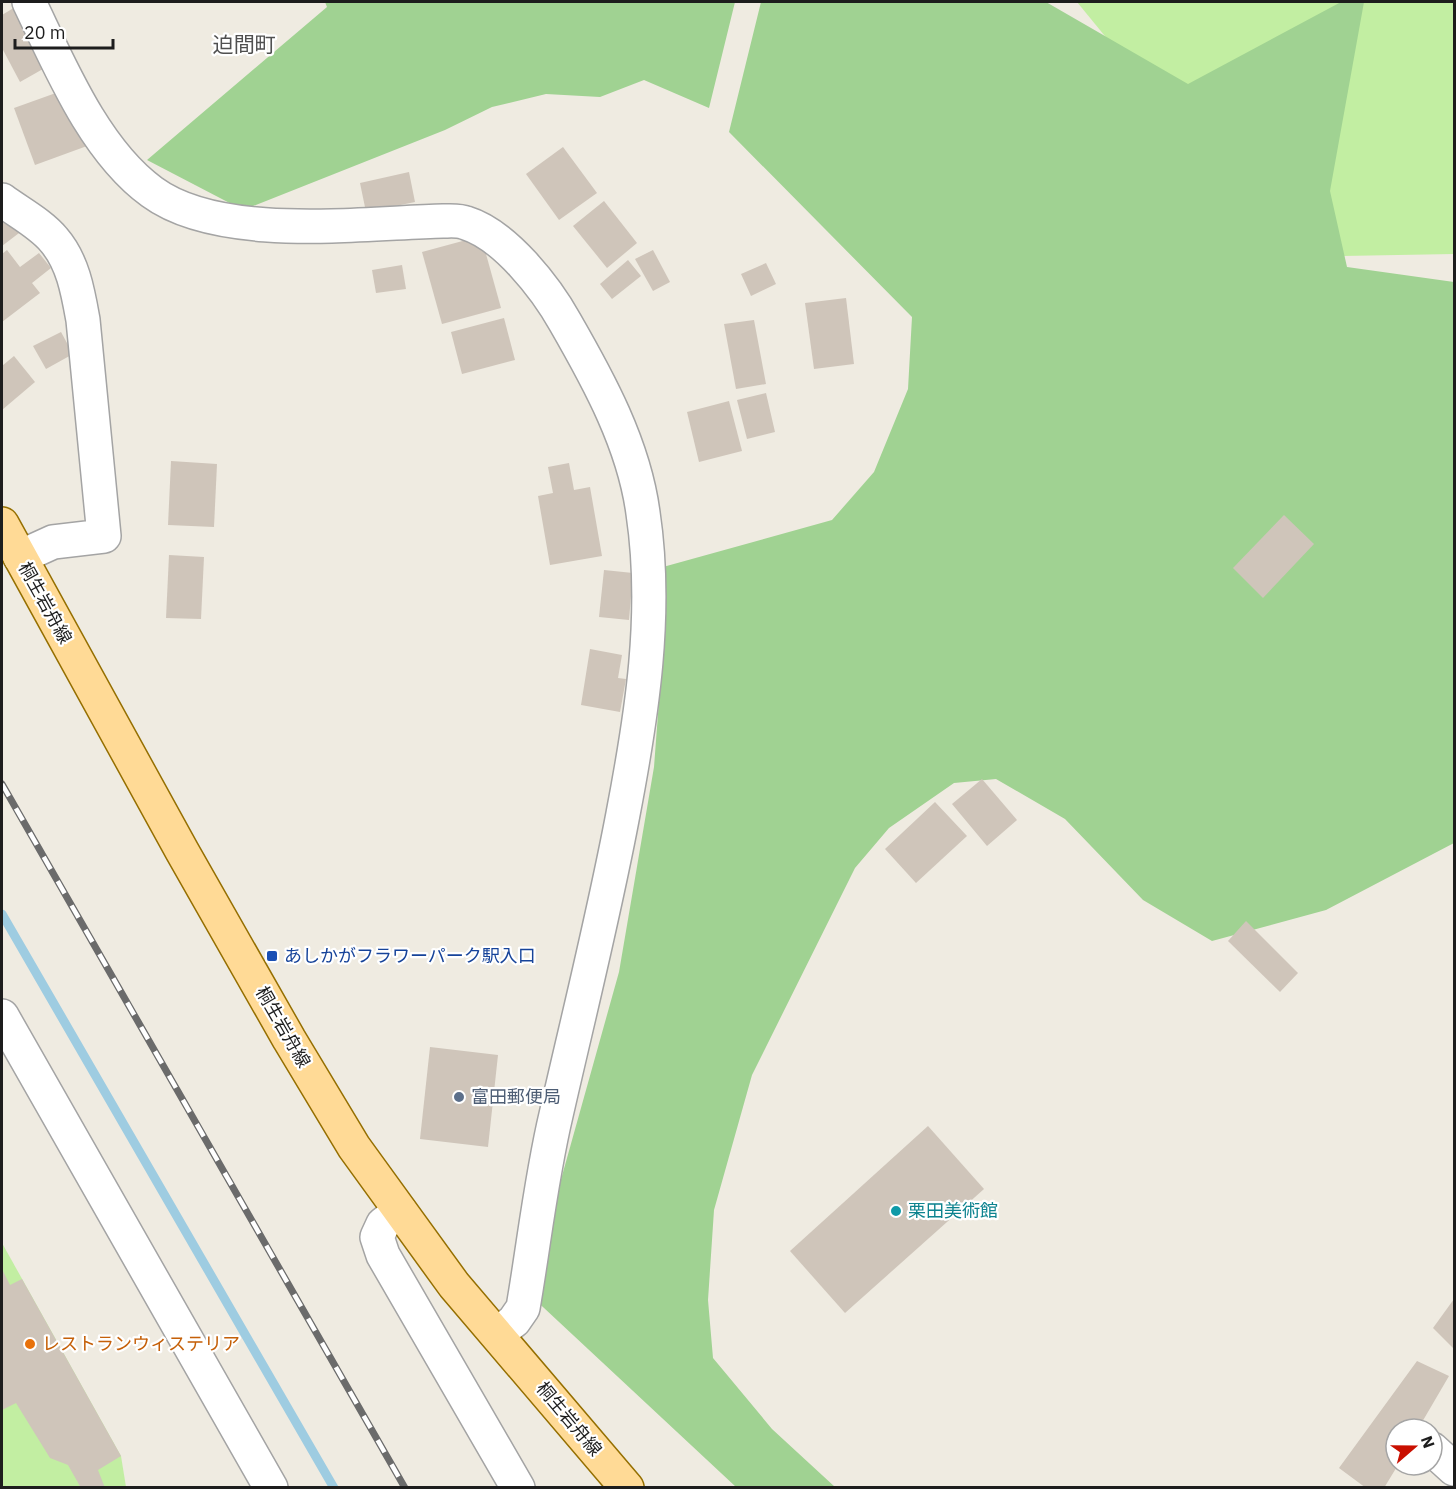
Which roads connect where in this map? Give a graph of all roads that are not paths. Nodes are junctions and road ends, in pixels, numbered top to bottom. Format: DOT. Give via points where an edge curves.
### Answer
graph roads {
  1 [pos="29,2"];
  2 [pos="2,200"];
  3 [pos="2,524"];
  4 [pos="20,557"];
  5 [pos="2,1016"];
  6 [pos="400,1211"];
  7 [pos="497,1334"];
  8 [pos="271,1488"];
  9 [pos="518,1488"];
  10 [pos="627,1488"];
  1 -- 7 [label="street" via="70,88 97,130 128,171 152,193 181,208 229,220 278,226 465,222 488,234 532,275 556,306 583,352 632,458 644,514 648,596 647,662 636,744 606,904 555,1120 523,1308"];
  2 -- 4 [label="street" via="54,239 66,257 76,285 83,320 104,536 53,542"];
  3 -- 4 [label="main road, 桐生岩舟線"];
  4 -- 6 [label="main road, 桐生岩舟線" via="289,1039 354,1147"];
  5 -- 8 [label="street"];
  6 -- 7 [label="main road, 桐生岩舟線" via="454,1285"];
  6 -- 9 [label="street" via="383,1224 377,1237 383,1255"];
  7 -- 10 [label="main road, 桐生岩舟線"];
}
